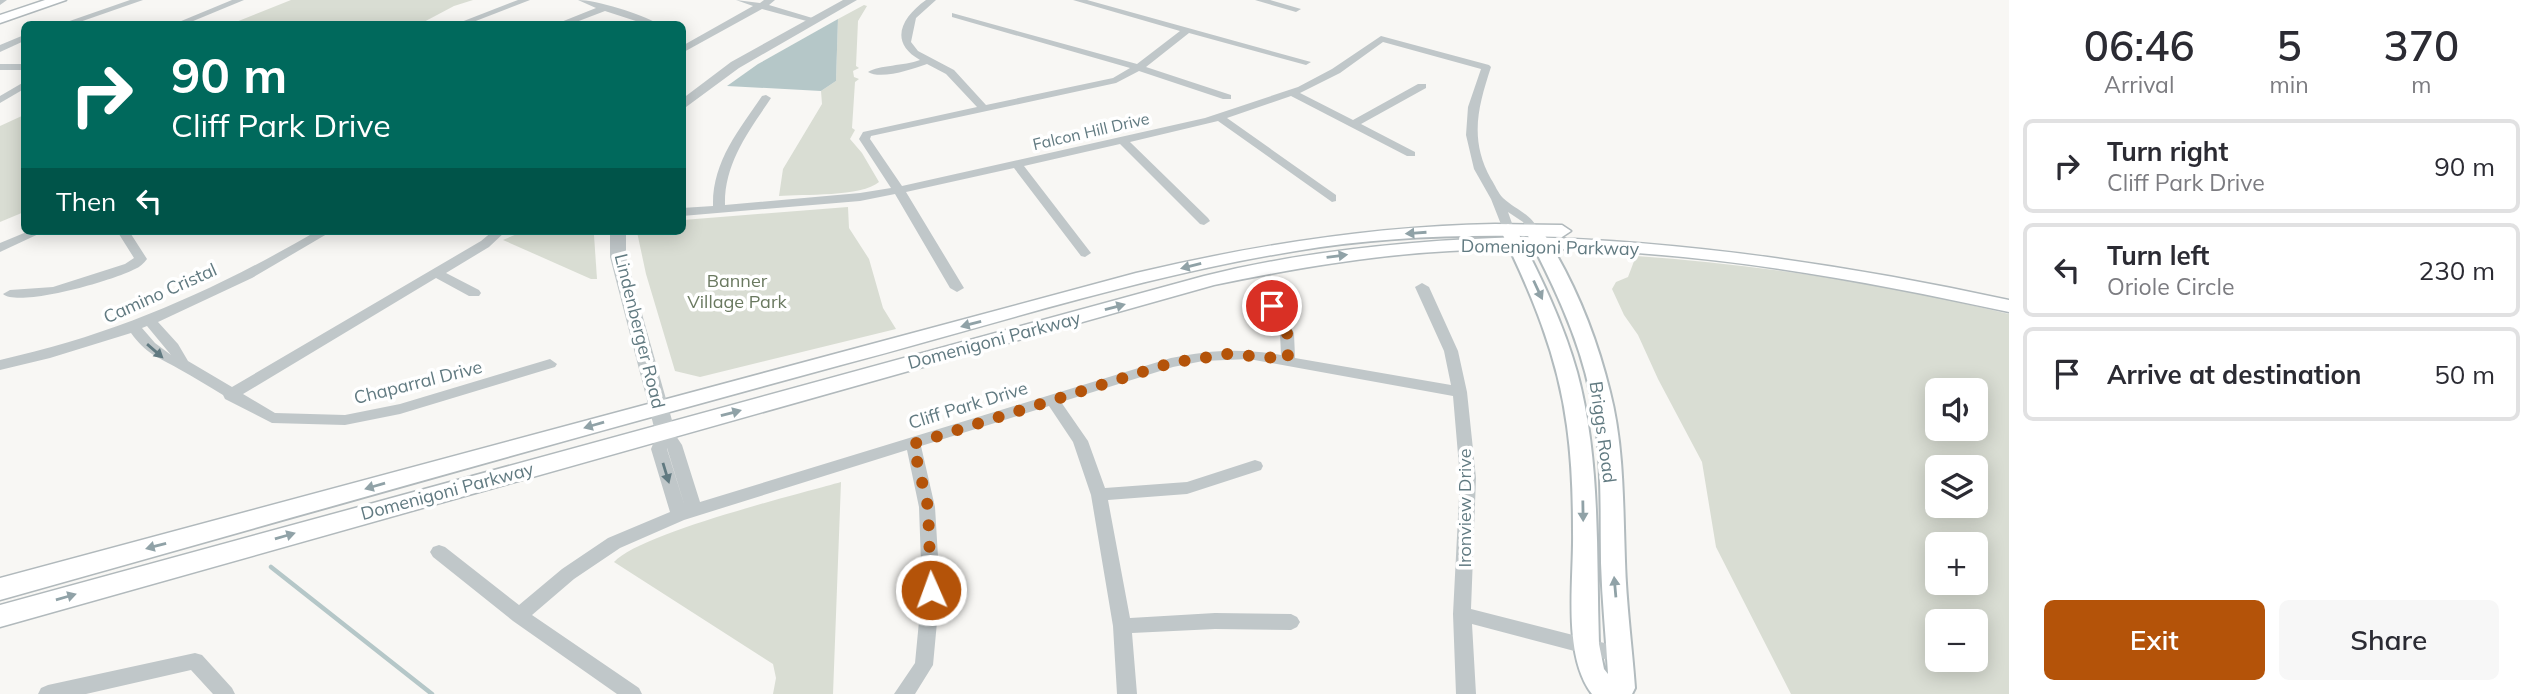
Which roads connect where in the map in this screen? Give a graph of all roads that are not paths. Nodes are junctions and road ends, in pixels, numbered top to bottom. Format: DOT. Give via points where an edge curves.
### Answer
graph roads {
  1 [pos="60,0"];
  2 [pos="139,0"];
  3 [pos="240,0"];
  4 [pos="526,0"];
  5 [pos="582,0"];
  6 [pos="740,0"];
  7 [pos="771,0"];
  8 [pos="851,0"];
  9 [pos="932,0"];
  10 [pos="1077,0"];
  11 [pos="1259,0"];
  12 [pos="760,6"];
  13 [pos="606,7"];
  14 [pos="1296,9"];
  15 [pos="955,15"];
  16 [pos="0,19"];
  17 [pos="75,21"];
  18 [pos="188,21"];
  19 [pos="469,21"];
  20 [pos="571,21"];
  21 [pos="645,21"];
  22 [pos="811,22"];
  23 [pos="1187,30"];
  24 [pos="686,35"];
  25 [pos="21,39"];
  26 [pos="701,40"];
  27 [pos="686,48"];
  28 [pos="0,49"];
  29 [pos="928,60"];
  30 [pos="1306,62"];
  31 [pos="0,67"];
  32 [pos="21,67"];
  33 [pos="1486,67"];
  34 [pos="1139,68"];
  35 [pos="873,72"];
  36 [pos="1422,86"];
  37 [pos="21,87"];
  38 [pos="1292,93"];
  39 [pos="1227,97"];
  40 [pos="766,98"];
  41 [pos="0,100"];
  42 [pos="686,103"];
  43 [pos="984,108"];
  44 [pos="1220,118"];
  45 [pos="1354,124"];
  46 [pos="1122,140"];
  47 [pos="1411,154"];
  48 [pos="1017,164"];
  49 [pos="896,191"];
  50 [pos="1332,198"];
  51 [pos="1497,199"];
  52 [pos="719,208"];
  53 [pos="686,212"];
  54 [pos="1204,221"];
  55 [pos="30,235"];
  56 [pos="126,235"];
  57 [pos="319,235"];
  58 [pos="495,235"];
  59 [pos="618,235"];
  60 [pos="1512,236"];
  61 [pos="1536,237"];
  62 [pos="0,248"];
  63 [pos="1085,253"];
  64 [pos="436,273"];
  65 [pos="1423,287"];
  66 [pos="957,289"];
  67 [pos="474,293"];
  68 [pos="2009,293"];
  69 [pos="10,294"];
  70 [pos="1272,306"];
  71 [pos="2009,306"];
  72 [pos="151,322"];
  73 [pos="135,328"];
  74 [pos="1288,359"];
  75 [pos="182,363"];
  76 [pos="550,364"];
  77 [pos="0,365"];
  78 [pos="1461,392"];
  79 [pos="230,395"];
  80 [pos="1053,401"];
  81 [pos="662,419"];
  82 [pos="913,444"];
  83 [pos="1255,466"];
  84 [pos="1099,495"];
  85 [pos="686,512"];
  86 [pos="439,552"];
  87 [pos="0,589"];
  88 [pos="1462,614"];
  89 [pos="0,616"];
  90 [pos="519,616"];
  91 [pos="1291,622"];
  92 [pos="1122,626"];
  93 [pos="1586,644"];
  94 [pos="1620,654"];
  95 [pos="48,694"];
  96 [pos="225,694"];
  97 [pos="632,694"];
  98 [pos="904,694"];
  99 [pos="1127,694"];
  100 [pos="1466,694"];
  101 [pos="1608,694"];
  102 [pos="1618,694"];
  1 -- 16 [label="main road"];
  2 -- 17 [label="street"];
  3 -- 18 [label="street"];
  4 -- 19 [label="street"];
  5 -- 13 [label="street"];
  6 -- 12 [label="street"];
  7 -- 12 [label="street"];
  8 -- 22 [label="street"];
  9 -- 29 [label="street" via="907,23 906,42"];
  10 -- 23 [label="street"];
  11 -- 14 [label="street"];
  12 -- 22 [label="street"];
  12 -- 26 [label="street"];
  13 -- 20 [label="street"];
  13 -- 21 [label="street"];
  15 -- 34 [label="street"];
  22 -- 42 [label="street" via="735,65"];
  23 -- 30 [label="street"];
  23 -- 34 [label="street"];
  24 -- 26 [label="street"];
  25 -- 28 [label="street"];
  26 -- 27 [label="street"];
  29 -- 35 [label="street"];
  29 -- 43 [label="street" via="950,72"];
  31 -- 32 [label="street"];
  33 -- 38 [label="street, Falcon Hill Drive" via="1381,39 1336,71"];
  33 -- 51 [label="street, Briggs Road" via="1473,107 1471,135 1480,169"];
  34 -- 39 [label="street"];
  34 -- 43 [label="street" via="1098,85"];
  36 -- 45 [label="street"];
  37 -- 41 [label="street"];
  38 -- 44 [label="street, Falcon Hill Drive"];
  38 -- 45 [label="street"];
  40 -- 52 [label="street" via="725,160 717,192"];
  43 -- 49 [label="street" via="867,134 864,139"];
  44 -- 46 [label="street, Falcon Hill Drive"];
  44 -- 50 [label="street"];
  45 -- 47 [label="street"];
  46 -- 48 [label="street, Falcon Hill Drive"];
  46 -- 54 [label="street"];
  48 -- 49 [label="street, Falcon Hill Drive"];
  48 -- 63 [label="street"];
  49 -- 52 [label="street, Falcon Hill Drive"];
  49 -- 66 [label="street"];
  51 -- 60 [label="street, Briggs Road"];
  51 -- 61 [label="street, Briggs Road" via="1528,220"];
  52 -- 53 [label="street, Falcon Hill Drive"];
  55 -- 62 [label="street"];
  56 -- 69 [label="street" via="141,259 130,267 54,291"];
  57 -- 72 [label="street, Camino Cristal"];
  58 -- 64 [label="street"];
  59 -- 81 [label="street, Lindenberger Road" via="618,257"];
  60 -- 61 [label="main road, Domenigoni Parkway"];
  60 -- 81 [label="main road, Domenigoni Parkway" via="1345,239 1242,255 1167,272"];
  60 -- 93 [label="main road, Briggs Road, one-way" via="1548,312 1572,393 1581,457"];
  61 -- 68 [label="main road, Domenigoni Parkway" via="1698,240 1780,250"];
  61 -- 71 [label="main road, Domenigoni Parkway" via="1752,260 1896,282"];
  94 -- 61 [label="main road, Briggs Road, one-way" via="1611,477 1601,394 1569,300"];
  64 -- 67 [label="street"];
  64 -- 79 [label="street"];
  65 -- 78 [label="street, Ironview Drive" via="1451,351"];
  70 -- 74 [label="street" via="1287,333"];
  72 -- 73 [label="street, Camino Cristal"];
  72 -- 75 [label="street, Chaparral Drive" via="180,352"];
  73 -- 75 [label="street, Chaparral Drive, one-way" via="166,360"];
  73 -- 77 [label="street, Camino Cristal" via="59,353"];
  74 -- 78 [label="street, Cliff Park Drive"];
  74 -- 80 [label="street, Cliff Park Drive" via="1249,354 1202,356"];
  75 -- 79 [label="street, Chaparral Drive"];
  76 -- 79 [label="street, Chaparral Drive" via="400,409 345,419 272,418"];
  78 -- 88 [label="street, Ironview Drive" via="1468,478"];
  80 -- 82 [label="street, Cliff Park Drive"];
  80 -- 84 [label="street" via="1080,441"];
  81 -- 85 [label="street" via="659,449"];
  81 -- 87 [label="main road, Domenigoni Parkway, one-way"];
  89 -- 81 [label="main road, Domenigoni Parkway, one-way"];
  82 -- 85 [label="street, Cliff Park Drive"];
  82 -- 98 [label="street" via="928,507 931,590 924,665"];
  83 -- 84 [label="street" via="1187,488"];
  84 -- 92 [label="street"];
  85 -- 90 [label="street, Cliff Park Drive" via="614,543"];
  86 -- 90 [label="street"];
  88 -- 93 [label="street"];
  88 -- 100 [label="street, Ironview Drive"];
  90 -- 97 [label="street"];
  91 -- 92 [label="street"];
  92 -- 99 [label="street"];
  93 -- 94 [label="street"];
  93 -- 101 [label="main road, Briggs Road" via="1592,674"];
  94 -- 102 [label="main road, Briggs Road" via="1622,688"];
  95 -- 96 [label="street" via="195,661"];
}
